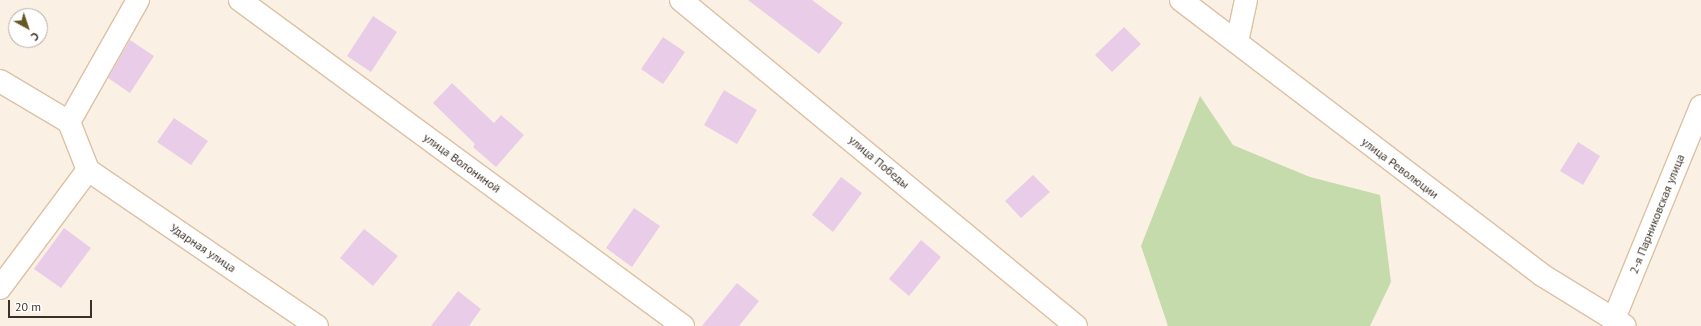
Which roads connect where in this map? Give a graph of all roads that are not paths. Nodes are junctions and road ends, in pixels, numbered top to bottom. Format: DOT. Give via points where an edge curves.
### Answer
graph roads {
  1 [pos="138,0"];
  2 [pos="240,0"];
  3 [pos="681,0"];
  4 [pos="1181,0"];
  5 [pos="1246,0"];
  6 [pos="1237,42"];
  7 [pos="0,81"];
  8 [pos="1701,106"];
  9 [pos="69,122"];
  10 [pos="88,170"];
  11 [pos="0,288"];
  12 [pos="1619,323"];
  13 [pos="318,326"];
  14 [pos="684,326"];
  15 [pos="1076,326"];
  1 -- 9 [label="street"];
  2 -- 14 [label="street, улица Волониной"];
  3 -- 15 [label="street, улица Победы"];
  4 -- 6 [label="street, улица Революции"];
  5 -- 6 [label="street"];
  6 -- 12 [label="street, улица Революции" via="1542,276"];
  7 -- 9 [label="street"];
  8 -- 12 [label="street, 2-я Парниковская улица"];
  9 -- 10 [label="street"];
  10 -- 11 [label="street"];
  10 -- 13 [label="street, Ударная улица"];
}
